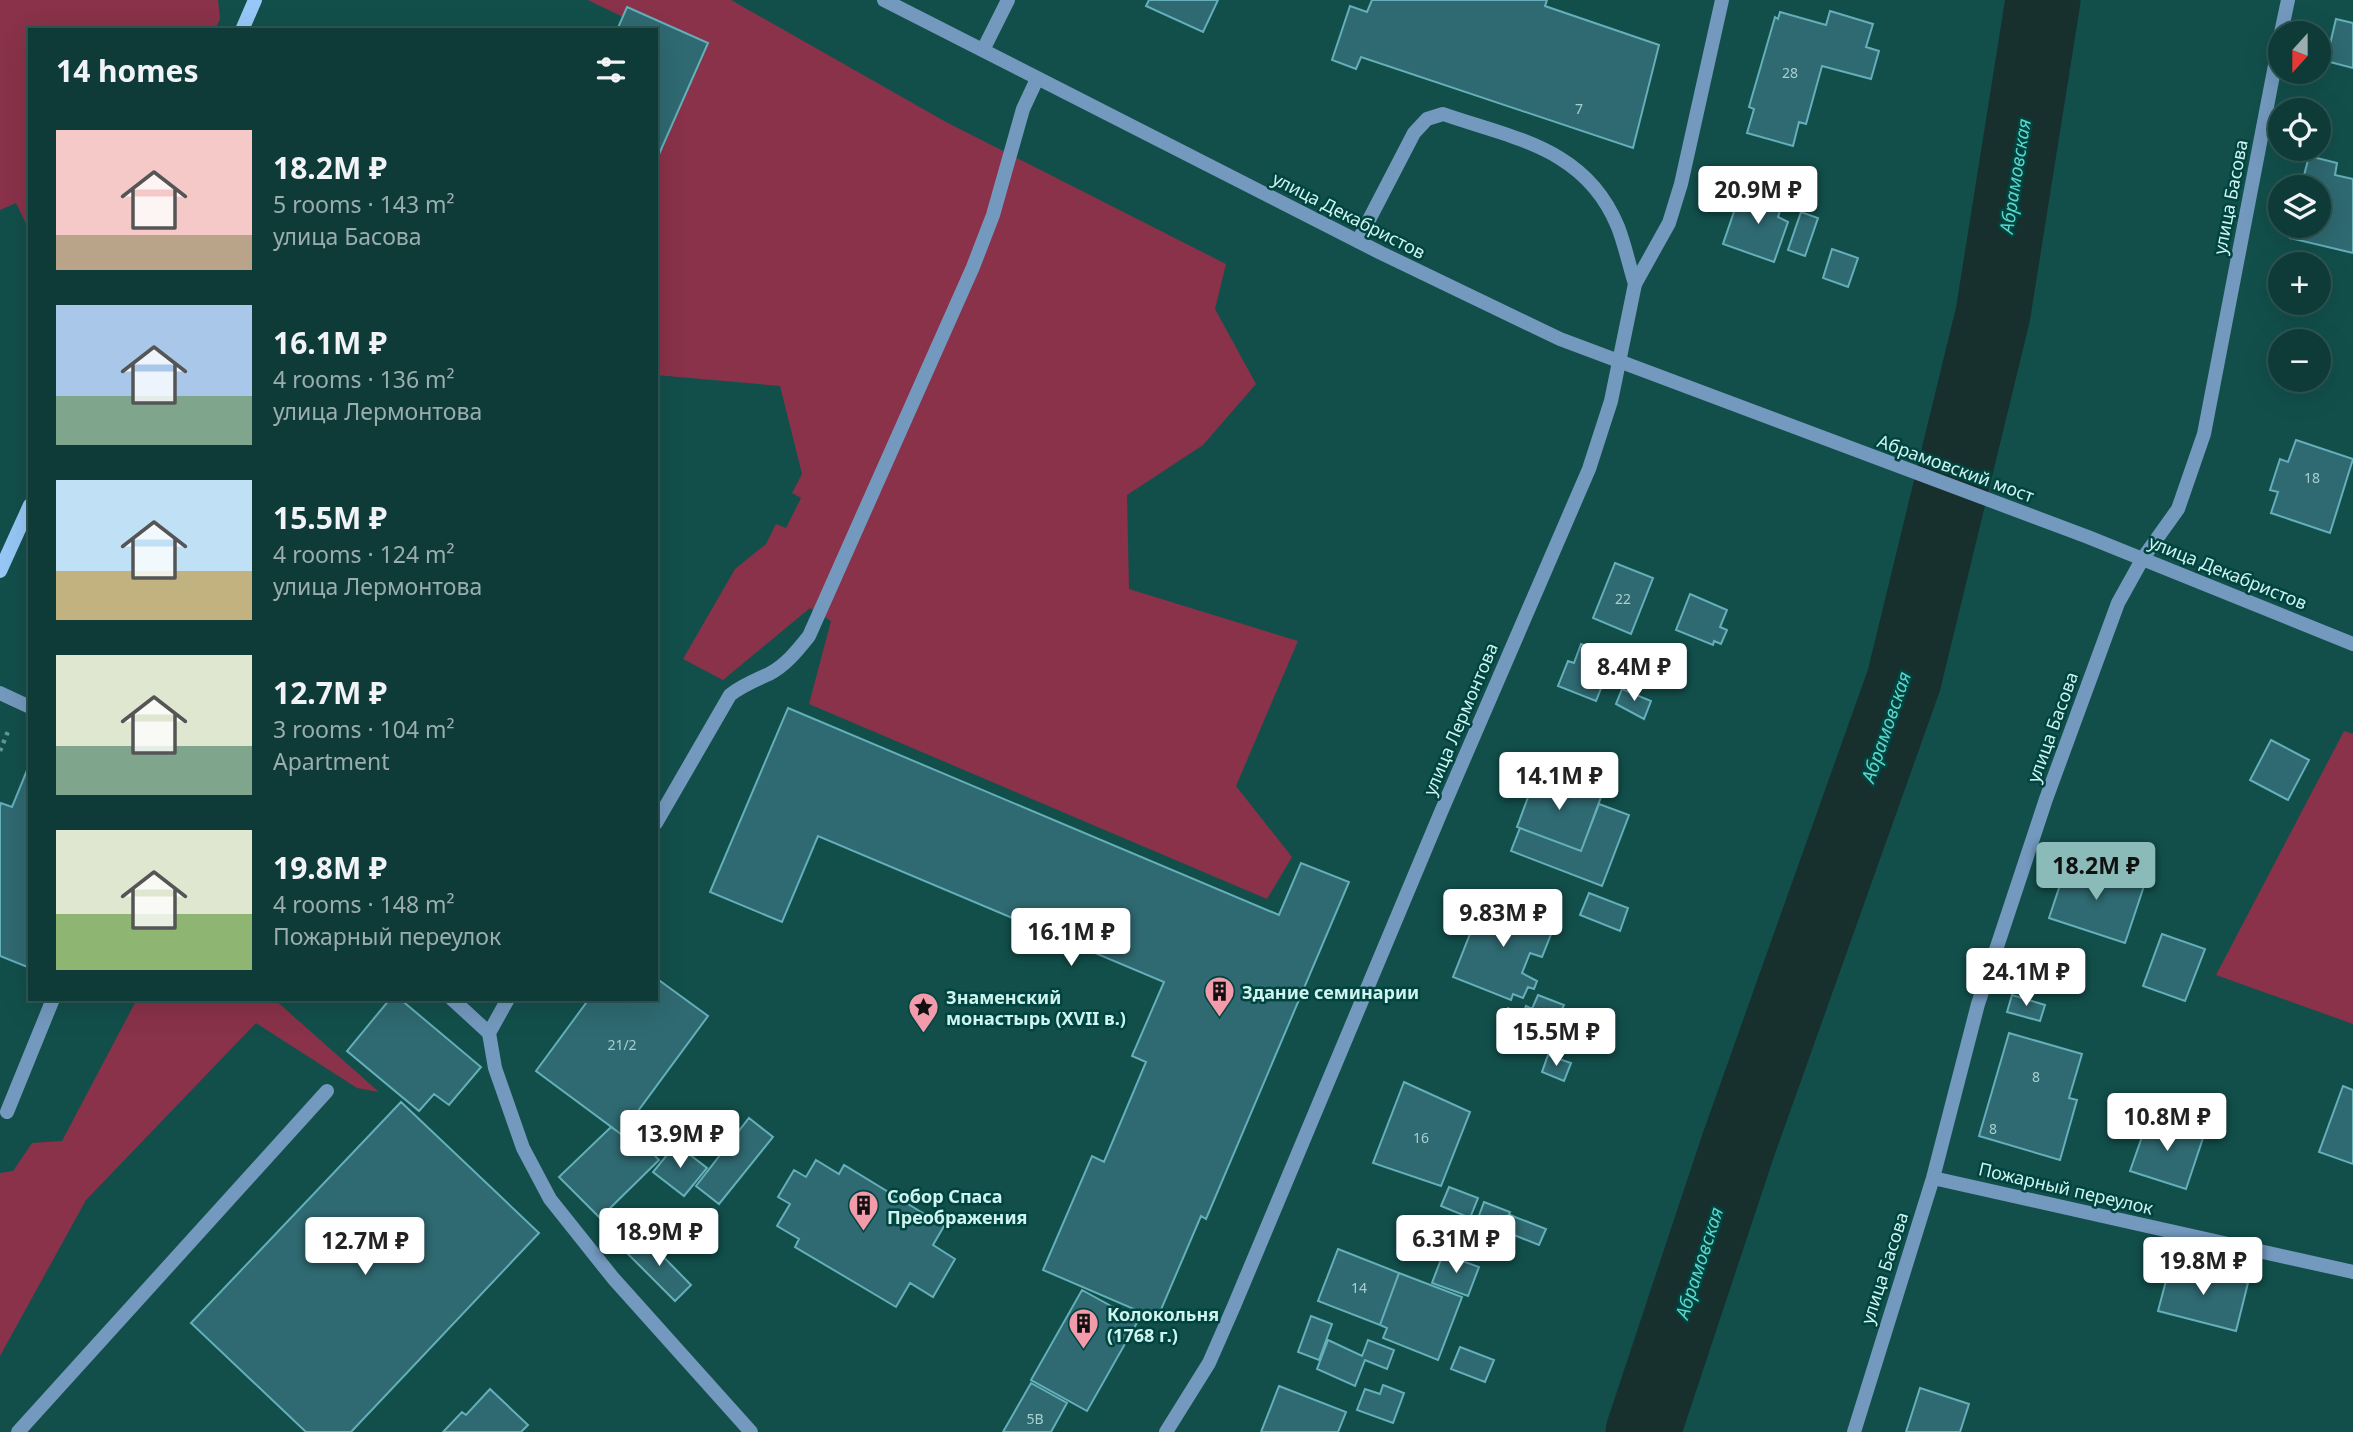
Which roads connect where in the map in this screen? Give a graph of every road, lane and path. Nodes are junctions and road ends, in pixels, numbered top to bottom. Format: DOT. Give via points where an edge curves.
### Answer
graph roads {
  1 [pos="255,0"];
  2 [pos="884,0"];
  3 [pos="1008,0"];
  4 [pos="1722,0"];
  5 [pos="2288,0"];
  6 [pos="2284,21"];
  7 [pos="243,28"];
  8 [pos="983,50"];
  9 [pos="1037,79"];
  10 [pos="2271,84"];
  11 [pos="1358,241"];
  12 [pos="1635,284"];
  13 [pos="1618,363"];
  14 [pos="1811,435"];
  15 [pos="28,509"];
  16 [pos="2088,537"];
  17 [pos="2143,558"];
  18 [pos="0,571"];
  19 [pos="2353,643"];
  20 [pos="0,693"];
  21 [pos="28,705"];
  22 [pos="658,820"];
  23 [pos="52,1001"];
  24 [pos="454,1001"];
  25 [pos="507,1001"];
  26 [pos="489,1033"];
  27 [pos="327,1091"];
  28 [pos="7,1112"];
  29 [pos="1933,1178"];
  30 [pos="2353,1272"];
  31 [pos="18,1432"];
  32 [pos="751,1432"];
  33 [pos="1166,1432"];
  34 [pos="1854,1432"];
  1 -- 7 [label="main road"];
  2 -- 8 [label="street, улица Декабристов"];
  3 -- 8 [label="street"];
  4 -- 12 [label="street, улица Лермонтова" via="1669,223"];
  5 -- 6 [label="street"];
  8 -- 9 [label="street, улица Декабристов"];
  9 -- 11 [label="street, улица Декабристов"];
  9 -- 22 [label="street" via="1023,109 973,267 809,636 792,658 730,695"];
  10 -- 17 [label="street, улица Басова" via="2204,434 2178,509"];
  11 -- 12 [label="street" via="1414,133 1427,119 1443,114 1544,149 1575,166 1597,190 1617,226"];
  11 -- 13 [label="street, улица Декабристов" via="1505,314"];
  12 -- 13 [label="street, улица Лермонтова"];
  13 -- 14 [label="street, улица Декабристов"];
  13 -- 33 [label="street, улица Лермонтова" via="1608,413 1589,469 1209,1363"];
  14 -- 16 [label="street, Абрамовский мост"];
  15 -- 18 [label="main road"];
  16 -- 17 [label="street, улица Декабристов"];
  17 -- 19 [label="street, улица Декабристов"];
  17 -- 29 [label="street, улица Басова" via="2118,603 2046,799 1979,1004"];
  20 -- 21 [label="street"];
  23 -- 28 [label="street"];
  24 -- 26 [label="street"];
  25 -- 26 [label="street"];
  26 -- 32 [label="street" via="495,1068 523,1148 550,1199 613,1278"];
  27 -- 31 [label="street"];
  29 -- 30 [label="street, Пожарный переулок"];
  29 -- 34 [label="street, улица Басова"];
}
